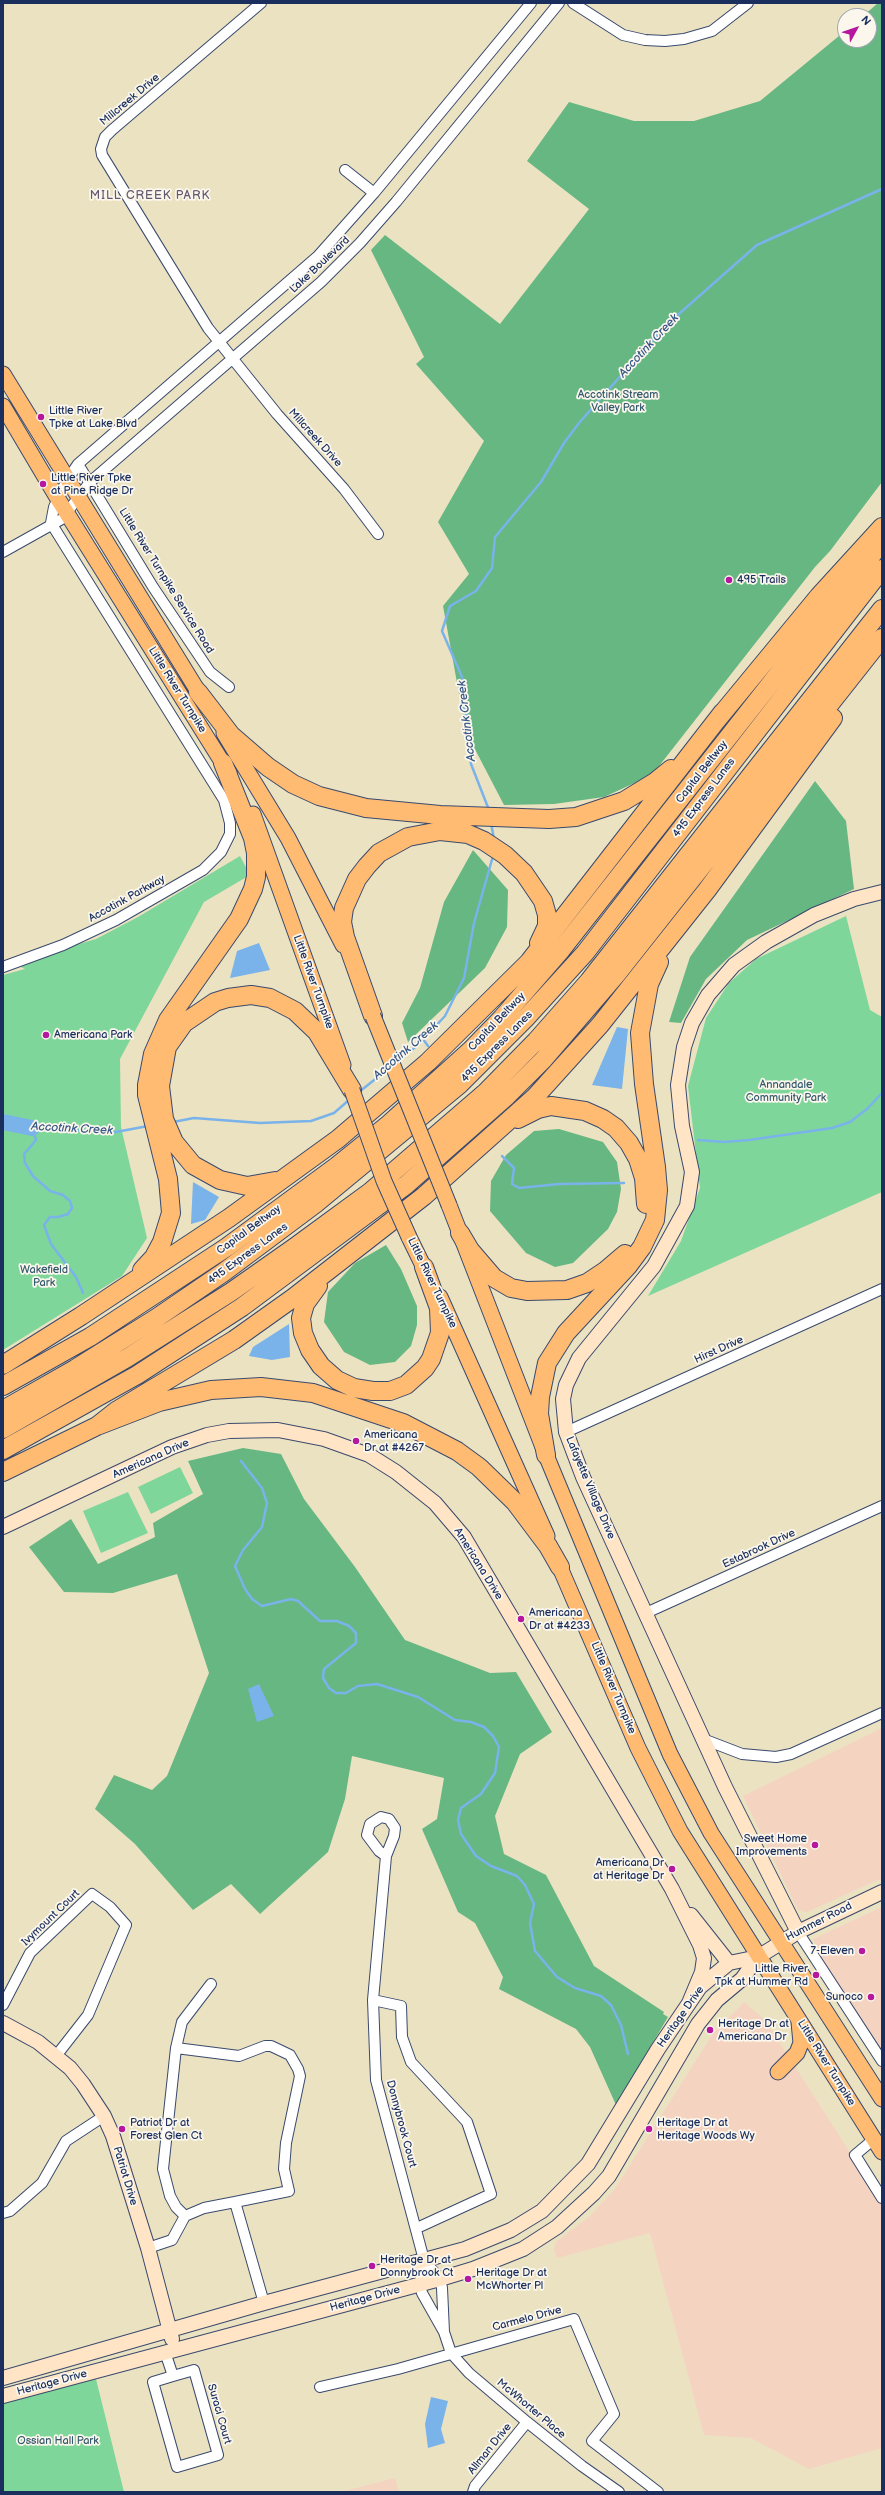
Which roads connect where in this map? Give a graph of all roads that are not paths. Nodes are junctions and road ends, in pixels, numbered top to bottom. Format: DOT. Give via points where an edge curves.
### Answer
graph roads {
  1 [pos="261,3"];
  2 [pos="531,3"];
  3 [pos="559,3"];
  4 [pos="573,3"];
  5 [pos="748,3"];
  6 [pos="344,170"];
  7 [pos="374,193"];
  8 [pos="219,343"];
  9 [pos="231,360"];
  10 [pos="3,374"];
  11 [pos="3,406"];
  12 [pos="78,464"];
  13 [pos="67,480"];
  14 [pos="90,482"];
  15 [pos="78,497"];
  16 [pos="58,499"];
  17 [pos="67,514"];
  18 [pos="51,523"];
  19 [pos="882,527"];
  20 [pos="378,534"];
  21 [pos="882,542"];
  22 [pos="3,552"];
  23 [pos="882,569"];
  24 [pos="882,609"];
  25 [pos="882,638"];
  26 [pos="851,678"];
  27 [pos="229,687"];
  28 [pos="198,692"];
  29 [pos="723,712"];
  30 [pos="223,764"];
  31 [pos="440,823"];
  32 [pos="882,892"];
  33 [pos="882,896"];
  34 [pos="693,907"];
  35 [pos="776,937"];
  36 [pos="3,966"];
  37 [pos="512,981"];
  38 [pos="373,1016"];
  39 [pos="334,1050"];
  40 [pos="153,1085"];
  41 [pos="352,1090"];
  42 [pos="485,1142"];
  43 [pos="302,1166"];
  44 [pos="460,1233"];
  45 [pos="343,1260"];
  46 [pos="424,1267"];
  47 [pos="882,1289"];
  48 [pos="81,1316"];
  49 [pos="3,1365"];
  50 [pos="3,1386"];
  51 [pos="3,1410"];
  52 [pos="98,1426"];
  53 [pos="3,1429"];
  54 [pos="566,1432"];
  55 [pos="3,1450"];
  56 [pos="546,1456"];
  57 [pos="3,1472"];
  58 [pos="882,1506"];
  59 [pos="3,1527"];
  60 [pos="560,1567"];
  61 [pos="646,1613"];
  62 [pos="882,1713"];
  63 [pos="703,1739"];
  64 [pos="386,1856"];
  65 [pos="672,1889"];
  66 [pos="882,1892"];
  67 [pos="798,1932"];
  68 [pos="780,1942"];
  69 [pos="758,1957"];
  70 [pos="729,1963"];
  71 [pos="210,1984"];
  72 [pos="5,1992"];
  73 [pos="373,2000"];
  74 [pos="689,2002"];
  75 [pos="3,2005"];
  76 [pos="798,2017"];
  77 [pos="3,2023"];
  78 [pos="176,2048"];
  79 [pos="56,2056"];
  80 [pos="882,2061"];
  81 [pos="778,2072"];
  82 [pos="882,2099"];
  83 [pos="104,2116"];
  84 [pos="874,2139"];
  85 [pos="882,2152"];
  86 [pos="882,2198"];
  87 [pos="235,2202"];
  88 [pos="3,2214"];
  89 [pos="186,2216"];
  90 [pos="417,2228"];
  91 [pos="148,2248"];
  92 [pos="424,2260"];
  93 [pos="440,2279"];
  94 [pos="420,2284"];
  95 [pos="264,2303"];
  96 [pos="170,2331"];
  97 [pos="444,2332"];
  98 [pos="170,2351"];
  99 [pos="451,2353"];
  100 [pos="173,2376"];
  101 [pos="3,2378"];
  102 [pos="320,2387"];
  103 [pos="3,2396"];
  104 [pos="527,2422"];
  105 [pos="473,2492"];
  106 [pos="619,2492"];
  107 [pos="658,2492"];
  1 -- 8 [label="street, Millcreek Drive" via="112,130 102,144 102,155"];
  2 -- 7 [label="street, Lake Boulevard"];
  3 -- 9 [label="street, Lake Boulevard" via="360,243 321,282"];
  4 -- 5 [label="street" via="623,35 665,41 690,38 712,31"];
  6 -- 7 [label="street"];
  7 -- 8 [label="street, Lake Boulevard" via="318,256"];
  8 -- 9 [label="street, Millcreek Drive"];
  8 -- 12 [label="street, Lake Boulevard"];
  9 -- 14 [label="street, Lake Boulevard"];
  9 -- 20 [label="street, Millcreek Drive" via="344,489"];
  10 -- 13 [label="main road, Little River Turnpike"];
  11 -- 16 [label="main road, Little River Turnpike"];
  12 -- 13 [label="street, Lake Boulevard"];
  12 -- 14 [label="street, Little River Turnpike Service Road"];
  13 -- 15 [label="main road, Little River Turnpike"];
  13 -- 16 [label="street, Lake Boulevard"];
  14 -- 15 [label="street, Lake Boulevard"];
  14 -- 27 [label="street, Little River Turnpike Service Road" via="210,672"];
  15 -- 17 [label="street, Lake Boulevard"];
  15 -- 28 [label="main road, Little River Turnpike"];
  16 -- 17 [label="main road, Little River Turnpike"];
  16 -- 18 [label="street, Lake Boulevard"];
  17 -- 18 [label="street" via="61,520"];
  17 -- 30 [label="main road, Little River Turnpike"];
  18 -- 22 [label="street"];
  18 -- 36 [label="street, Accotink Parkway" via="224,800 230,823 227,842 222,852 202,870 116,920 63,945"];
  19 -- 29 [label="highway" via="819,596"];
  21 -- 50 [label="highway, Capital Beltway" via="561,950 502,1018 470,1050 394,1119 337,1166 233,1242 90,1337"];
  23 -- 51 [label="highway, 495 Express Lanes" via="585,953 525,1019 460,1084 315,1204 224,1272 75,1369"];
  24 -- 53 [label="highway, 495 Express Lanes" via="589,980 536,1041 486,1092 370,1192 296,1247 127,1358"];
  25 -- 26 [label="highway"];
  26 -- 34 [label="highway" via="839,708 811,750"];
  26 -- 55 [label="highway" via="616,975 543,1060 491,1110 406,1185 242,1307 137,1375"];
  28 -- 31 [label="highway" via="222,726 248,752 293,784 319,796"];
  28 -- 38 [label="main road, Little River Turnpike" via="288,838 345,949"];
  29 -- 31 [label="highway" via="679,762 655,782 624,801 576,817"];
  29 -- 37 [label="highway" via="550,937"];
  30 -- 39 [label="main road, Little River Turnpike" via="259,828"];
  30 -- 40 [label="highway" via="253,838 257,868 253,889 227,938 162,1032 152,1054"];
  31 -- 37 [label="highway" via="484,841 505,855 524,873 543,901 547,926 535,950"];
  31 -- 38 [label="highway" via="379,853 357,879 344,908 342,922 345,936"];
  32 -- 35 [label="street, Lafayette Village Drive" via="854,899 814,915"];
  33 -- 35 [label="street, Lafayette Village Drive"];
  34 -- 42 [label="highway" via="595,1031 534,1097"];
  34 -- 56 [label="highway" via="658,964 649,984 643,1009 640,1056 656,1167 658,1190 655,1220 633,1259 566,1333 547,1363 539,1414"];
  35 -- 54 [label="street, Lafayette Village Drive" via="750,952 729,970 708,995 692,1023 684,1047 678,1084 682,1126 692,1172 687,1206 654,1266 572,1370 563,1399"];
  37 -- 43 [label="highway" via="428,1062"];
  38 -- 44 [label="main road, Little River Turnpike, bridge"];
  39 -- 40 [label="highway" via="303,1018 281,1003 261,996 228,998 215,1002 195,1014 175,1035"];
  39 -- 41 [label="highway"];
  40 -- 43 [label="highway" via="174,1142 185,1156 207,1174 247,1186 273,1182"];
  40 -- 48 [label="highway" via="150,1113 162,1151 171,1206 162,1242 154,1257 134,1279"];
  41 -- 46 [label="main road, Little River Turnpike, bridge" via="384,1181"];
  42 -- 44 [label="highway" via="526,1114 551,1106 586,1111 603,1118 629,1143 638,1159 647,1200 644,1218 637,1238 622,1257 605,1271 587,1283 567,1290 547,1292 511,1288 494,1278 470,1250"];
  42 -- 45 [label="highway" via="424,1196"];
  43 -- 48 [label="highway" via="229,1218"];
  44 -- 56 [label="main road, Little River Turnpike"];
  45 -- 46 [label="highway" via="305,1304 301,1318 303,1333 321,1366 337,1380 354,1388 373,1391 390,1391 406,1385 431,1359 440,1333 440,1308"];
  45 -- 52 [label="highway" via="234,1340 116,1411"];
  46 -- 60 [label="main road, Little River Turnpike" via="443,1303"];
  47 -- 54 [label="street, Hirst Drive"];
  48 -- 49 [label="highway"];
  52 -- 57 [label="highway"];
  52 -- 60 [label="highway" via="159,1402 211,1390 235,1388 261,1387 313,1393 373,1411 433,1437 479,1467 515,1502 548,1546"];
  54 -- 61 [label="street, Lafayette Village Drive" via="581,1471"];
  56 -- 68 [label="main road, Little River Turnpike" via="670,1754 711,1833"];
  58 -- 61 [label="street, Estabrook Drive"];
  59 -- 65 [label="street, Americana Drive" via="172,1447 222,1433 253,1430 301,1434 347,1446 374,1458 426,1494 464,1537"];
  60 -- 69 [label="main road, Little River Turnpike" via="654,1782 686,1842"];
  61 -- 63 [label="street, Lafayette Village Drive"];
  62 -- 63 [label="street" via="791,1754 776,1757 750,1756"];
  63 -- 67 [label="street, Lafayette Village Drive"];
  64 -- 73 [label="street, Donnybrook Court"];
  65 -- 70 [label="street, Americana Drive"];
  65 -- 74 [label="street, Americana Drive" via="704,1958 702,1972"];
  66 -- 67 [label="street, Hummer Road"];
  67 -- 68 [label="street, Hummer Road"];
  67 -- 80 [label="street"];
  68 -- 69 [label="street, Hummer Road"];
  68 -- 82 [label="main road, Little River Turnpike"];
  69 -- 70 [label="street, Heritage Drive"];
  69 -- 76 [label="main road, Little River Turnpike"];
  69 -- 93 [label="street, Heritage Drive" via="742,1979 717,2000 698,2024 618,2162 594,2192 557,2228 523,2249 474,2269"];
  70 -- 74 [label="street, Heritage Drive" via="700,1987"];
  71 -- 78 [label="street" via="182,2022"];
  72 -- 75 [label="street, Ivymount Court"];
  72 -- 79 [label="street, Ivymount Court" via="30,1953 92,1894 110,1907 126,1925 88,2015"];
  73 -- 90 [label="street, Donnybrook Court" via="376,2080"];
  73 -- 90 [label="street" via="401,2006 402,2037 411,2062 467,2122 491,2194"];
  74 -- 92 [label="street, Heritage Drive" via="658,2049 599,2150 576,2179 542,2211 511,2230 466,2249"];
  76 -- 81 [label="main road" via="801,2044 797,2053"];
  76 -- 84 [label="main road, Little River Turnpike"];
  77 -- 79 [label="street, Patriot Drive" via="38,2042"];
  78 -- 87 [label="street" via="239,2056 271,2046 290,2055 298,2069 300,2076 286,2143 284,2169 289,2191"];
  78 -- 89 [label="street" via="163,2169 170,2196 176,2207"];
  79 -- 83 [label="street, Patriot Drive" via="83,2084"];
  83 -- 88 [label="street" via="66,2140 42,2183 10,2211"];
  83 -- 91 [label="street, Patriot Drive" via="113,2136"];
  84 -- 85 [label="main road, Little River Turnpike"];
  84 -- 86 [label="street" via="854,2155"];
  87 -- 89 [label="street" via="204,2208"];
  87 -- 95 [label="street"];
  89 -- 91 [label="street" via="172,2240"];
  90 -- 92 [label="street, Donnybrook Court"];
  91 -- 96 [label="street, Patriot Drive"];
  92 -- 93 [label="street"];
  92 -- 94 [label="street"];
  92 -- 95 [label="street, Heritage Drive"];
  93 -- 94 [label="street, Heritage Drive"];
  93 -- 97 [label="street, McWhorter Place"];
  94 -- 97 [label="street, McWhorter Place" via="422,2293"];
  94 -- 98 [label="street, Heritage Drive"];
  95 -- 96 [label="street, Heritage Drive"];
  96 -- 98 [label="street, Patriot Drive"];
  96 -- 101 [label="street, Heritage Drive"];
  97 -- 99 [label="street, McWhorter Place"];
  98 -- 100 [label="street"];
  98 -- 103 [label="street, Heritage Drive"];
  99 -- 102 [label="street, Carmelo Drive"];
  99 -- 104 [label="street, McWhorter Place" via="469,2373"];
  99 -- 107 [label="street, Carmelo Drive" via="574,2319 614,2414 592,2441"];
  100 -- 100 [label="street, Suraci Court" via="153,2382 177,2467 218,2455 194,2370"];
  104 -- 105 [label="street, Allman Drive" via="475,2486"];
  104 -- 106 [label="street, McWhorter Place"];
}
